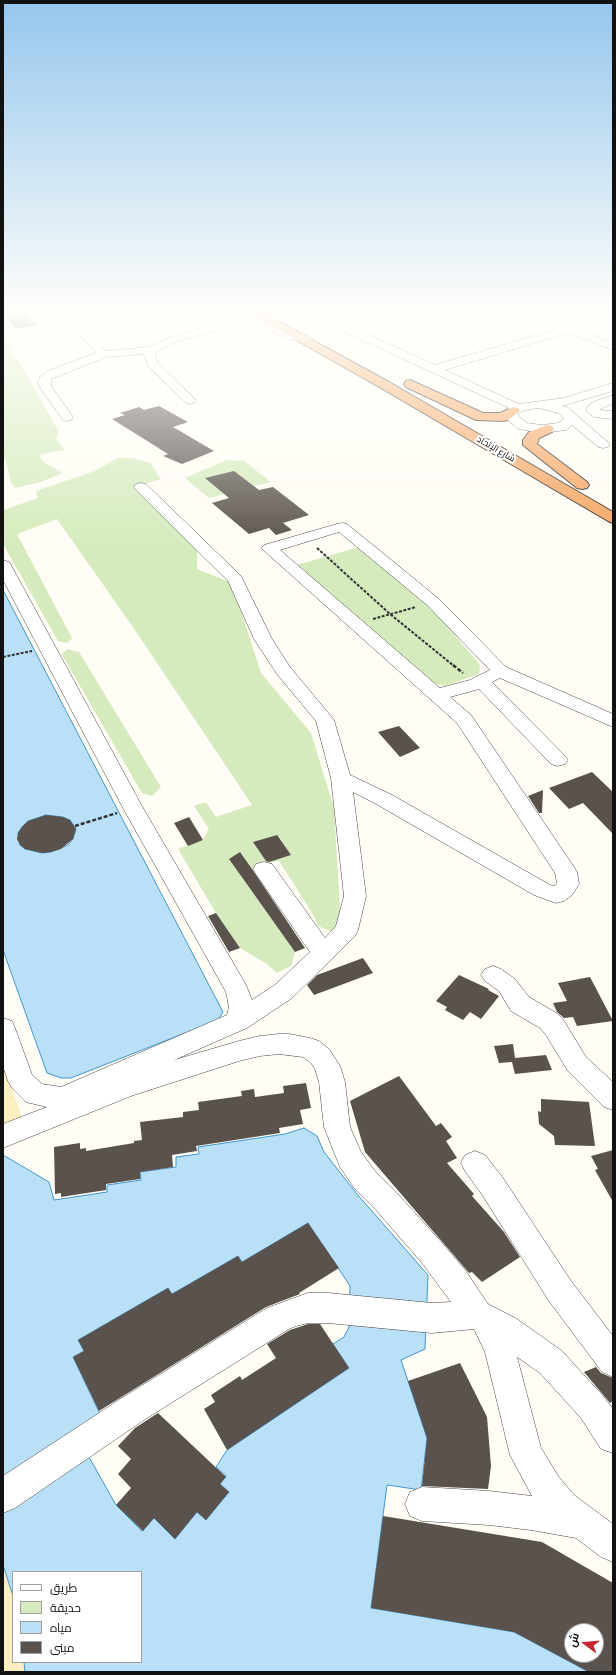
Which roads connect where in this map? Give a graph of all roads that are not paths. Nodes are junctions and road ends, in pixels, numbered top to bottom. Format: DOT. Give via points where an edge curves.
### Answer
graph roads {
  1 [pos="48,390"];
  2 [pos="180,390"];
  3 [pos="392,390"];
  4 [pos="415,390"];
  5 [pos="422,390"];
  6 [pos="477,390"];
  7 [pos="603,390"];
  8 [pos="576,399"];
  9 [pos="190,400"];
  10 [pos="613,400"];
  11 [pos="540,405"];
  12 [pos="515,409"];
  13 [pos="608,415"];
  14 [pos="67,417"];
  15 [pos="577,423"];
  16 [pos="550,429"];
  17 [pos="603,444"];
  18 [pos="582,485"];
  19 [pos="140,487"];
  20 [pos="613,502"];
  21 [pos="613,518"];
  22 [pos="3,565"];
  23 [pos="500,671"];
  24 [pos="479,683"];
  25 [pos="437,695"];
  26 [pos="613,721"];
  27 [pos="558,760"];
  28 [pos="341,778"];
  29 [pos="264,869"];
  30 [pos="323,953"];
  31 [pos="493,975"];
  32 [pos="238,1021"];
  33 [pos="3,1028"];
  34 [pos="613,1099"];
  35 [pos="3,1136"];
  36 [pos="475,1163"];
  37 [pos="481,1316"];
  38 [pos="613,1362"];
  39 [pos="613,1437"];
  40 [pos="3,1496"];
  41 [pos="422,1504"];
  42 [pos="582,1523"];
  43 [pos="613,1545"];
  1 -- 14 [label="street"];
  2 -- 9 [label="street"];
  3 -- 21 [label="highway, شارع الإتحاد"];
  4 -- 18 [label="highway, شارع الإتحاد"];
  5 -- 12 [label="highway" via="481,417 503,417"];
  6 -- 12 [label="street"];
  7 -- 8 [label="street"];
  8 -- 11 [label="street"];
  8 -- 15 [label="street" via="568,408"];
  10 -- 13 [label="street" via="592,409 594,412"];
  11 -- 12 [label="street"];
  11 -- 15 [label="street" via="556,407"];
  12 -- 16 [label="street" via="511,414 516,422 532,428"];
  13 -- 15 [label="street"];
  15 -- 16 [label="street"];
  15 -- 16 [label="street" via="570,421"];
  15 -- 17 [label="street"];
  16 -- 18 [label="highway" via="534,435 530,445"];
  18 -- 20 [label="highway, شارع الإتحاد"];
  19 -- 28 [label="street" via="235,579 263,640 283,670 325,720"];
  22 -- 32 [label="street" via="133,808 238,992"];
  23 -- 24 [label="street"];
  23 -- 25 [label="street" via="433,602 342,527 269,548"];
  23 -- 26 [label="street"];
  24 -- 25 [label="street"];
  24 -- 27 [label="street"];
  25 -- 28 [label="street" via="464,719 566,872 568,884 564,890 556,894 525,882 385,800"];
  28 -- 30 [label="street" via="355,896 347,930"];
  29 -- 30 [label="street"];
  30 -- 32 [label="street" via="284,991"];
  31 -- 34 [label="street" via="507,985 520,1004 549,1021 576,1064"];
  32 -- 33 [label="street" via="62,1098 35,1094 21,1081"];
  35 -- 37 [label="street" via="137,1083 239,1051 279,1044 310,1048 327,1066 332,1082 337,1127 350,1159 365,1180 454,1280"];
  36 -- 38 [label="street" via="560,1291"];
  37 -- 39 [label="street" via="506,1330 551,1362 592,1407"];
  37 -- 40 [label="street" via="432,1318 308,1308 278,1318 133,1409"];
  37 -- 42 [label="street" via="500,1350 527,1455 546,1488 562,1507"];
  41 -- 42 [label="street" via="489,1508"];
  42 -- 43 [label="street"];
}
